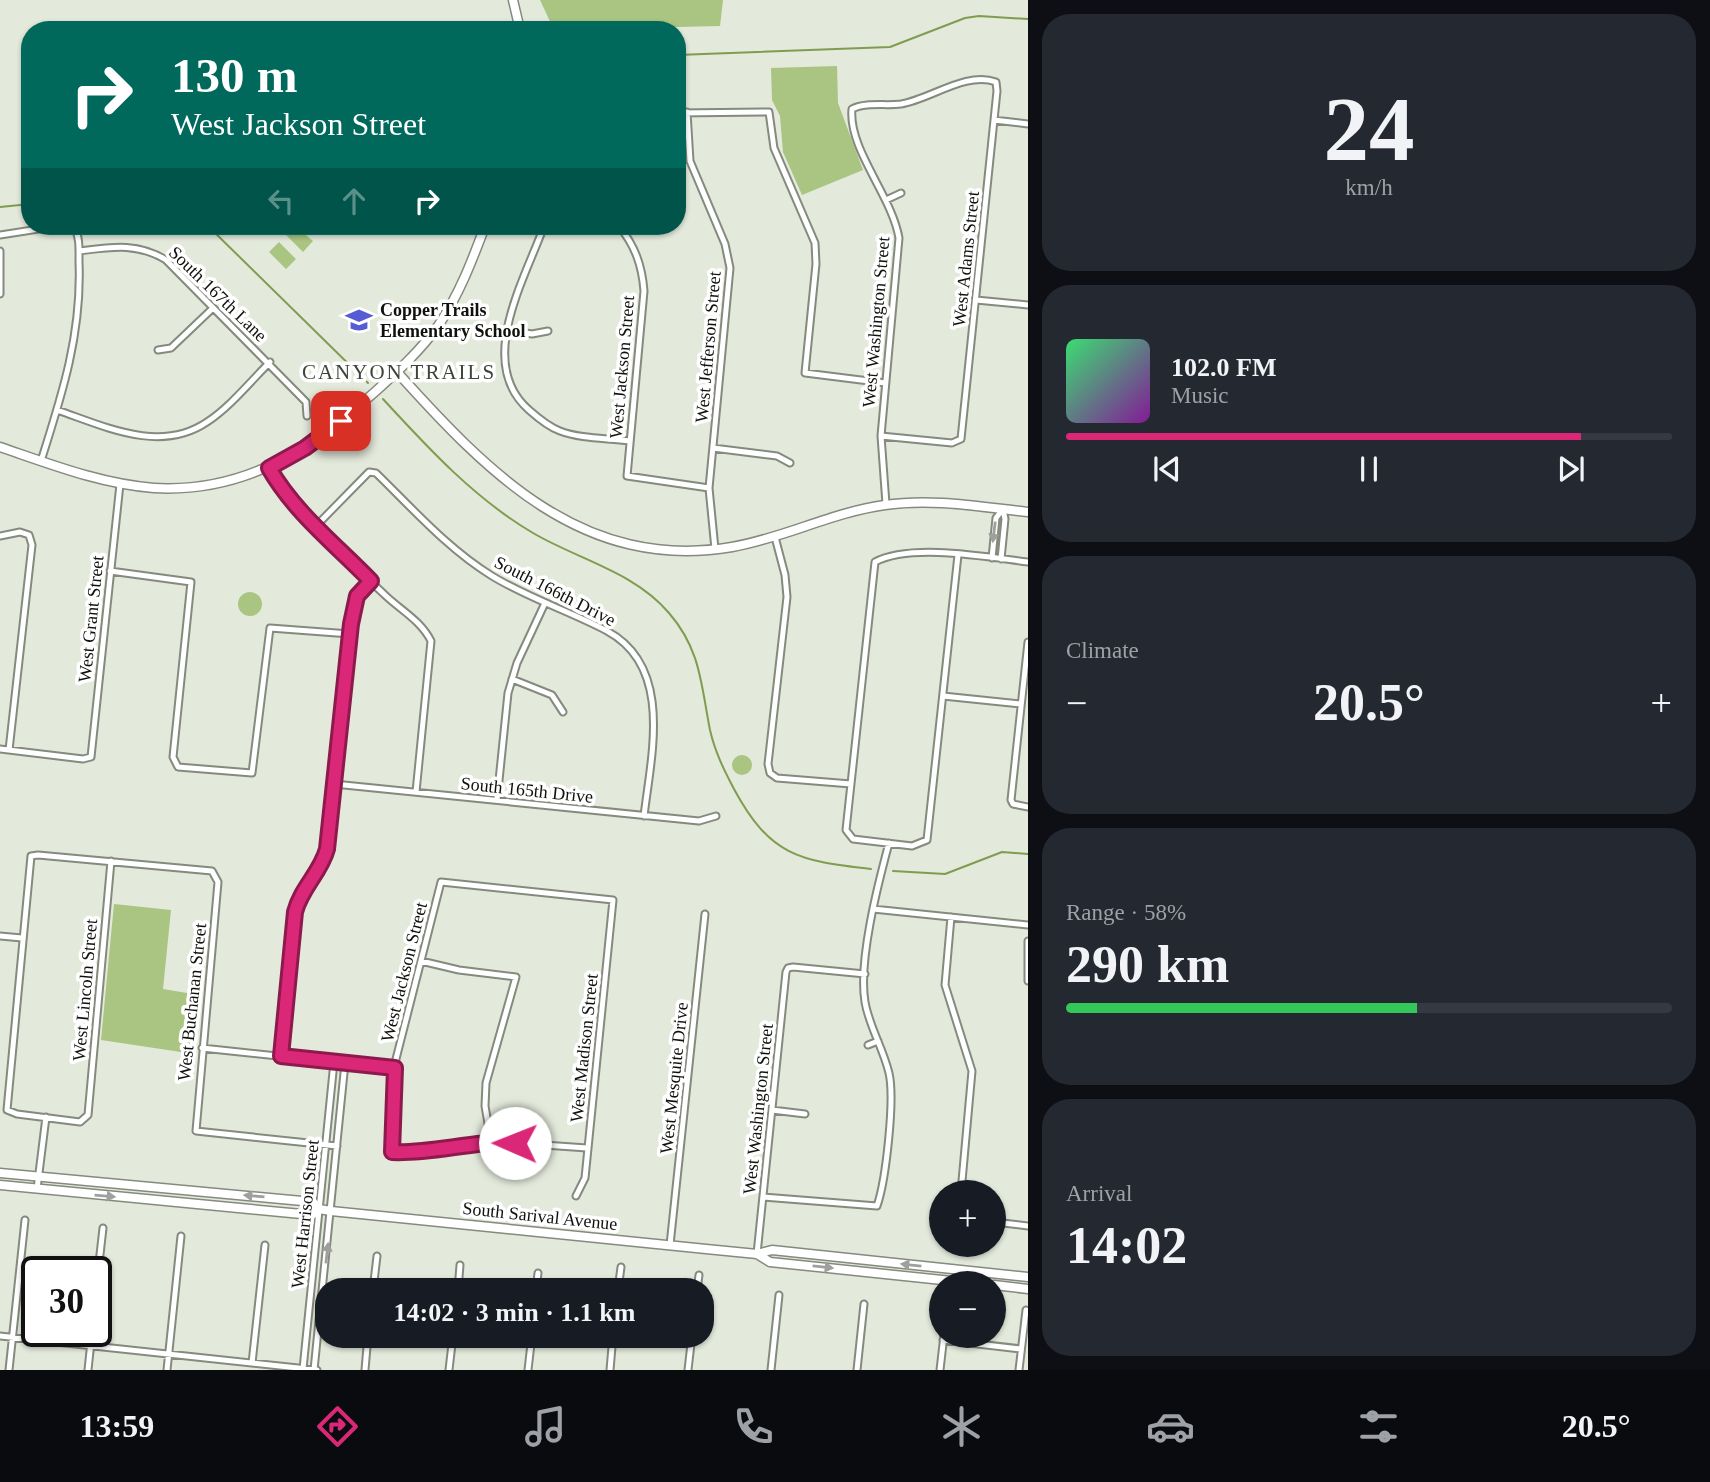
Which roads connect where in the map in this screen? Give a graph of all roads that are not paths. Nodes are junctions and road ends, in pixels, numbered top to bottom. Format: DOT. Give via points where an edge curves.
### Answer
graph roads {
  1 [pos="513,0"];
  2 [pos="518,21"];
  3 [pos="996,82"];
  4 [pos="687,112"];
  5 [pos="994,120"];
  6 [pos="1027,124"];
  7 [pos="901,193"];
  8 [pos="886,200"];
  9 [pos="21,232"];
  10 [pos="0,235"];
  11 [pos="78,235"];
  12 [pos="481,235"];
  13 [pos="541,235"];
  14 [pos="626,235"];
  15 [pos="0,251"];
  16 [pos="79,251"];
  17 [pos="0,294"];
  18 [pos="976,300"];
  19 [pos="1027,305"];
  20 [pos="214,308"];
  21 [pos="507,330"];
  22 [pos="548,331"];
  23 [pos="158,349"];
  24 [pos="270,362"];
  25 [pos="397,372"];
  26 [pos="885,383"];
  27 [pos="57,410"];
  28 [pos="307,416"];
  29 [pos="880,436"];
  30 [pos="629,441"];
  31 [pos="0,447"];
  32 [pos="713,448"];
  33 [pos="41,461"];
  34 [pos="790,463"];
  35 [pos="269,468"];
  36 [pos="120,484"];
  37 [pos="709,488"];
  38 [pos="886,505"];
  39 [pos="1003,509"];
  40 [pos="1027,512"];
  41 [pos="315,527"];
  42 [pos="0,536"];
  43 [pos="775,537"];
  44 [pos="715,549"];
  45 [pos="958,555"];
  46 [pos="992,558"];
  47 [pos="1001,559"];
  48 [pos="1027,562"];
  49 [pos="110,571"];
  50 [pos="371,581"];
  51 [pos="545,603"];
  52 [pos="350,634"];
  53 [pos="1027,642"];
  54 [pos="512,679"];
  55 [pos="943,696"];
  56 [pos="1021,704"];
  57 [pos="563,712"];
  58 [pos="0,749"];
  59 [pos="9,750"];
  60 [pos="334,784"];
  61 [pos="851,784"];
  62 [pos="416,792"];
  63 [pos="497,800"];
  64 [pos="1027,807"];
  65 [pos="644,816"];
  66 [pos="716,816"];
  67 [pos="889,843"];
  68 [pos="111,862"];
  69 [pos="441,882"];
  70 [pos="873,909"];
  71 [pos="705,914"];
  72 [pos="951,917"];
  73 [pos="1027,925"];
  74 [pos="0,936"];
  75 [pos="22,938"];
  76 [pos="1027,941"];
  77 [pos="421,961"];
  78 [pos="865,974"];
  79 [pos="1027,981"];
  80 [pos="878,1041"];
  81 [pos="868,1045"];
  82 [pos="202,1048"];
  83 [pos="281,1056"];
  84 [pos="334,1062"];
  85 [pos="345,1063"];
  86 [pos="395,1068"];
  87 [pos="772,1110"];
  88 [pos="805,1114"];
  89 [pos="46,1117"];
  90 [pos="491,1141"];
  91 [pos="326,1145"];
  92 [pos="337,1146"];
  93 [pos="587,1148"];
  94 [pos="0,1173"];
  95 [pos="39,1177"];
  96 [pos="962,1180"];
  97 [pos="0,1185"];
  98 [pos="37,1189"];
  99 [pos="576,1196"];
  100 [pos="763,1197"];
  101 [pos="319,1209"];
  102 [pos="331,1210"];
  103 [pos="24,1220"];
  104 [pos="1006,1223"];
  105 [pos="1027,1226"];
  106 [pos="103,1228"];
  107 [pos="181,1236"];
  108 [pos="265,1245"];
  109 [pos="670,1245"];
  110 [pos="757,1254"];
  111 [pos="100,1256"];
  112 [pos="377,1256"];
  113 [pos="460,1265"];
  114 [pos="621,1268"];
  115 [pos="538,1273"];
  116 [pos="699,1275"];
  117 [pos="1027,1277"];
  118 [pos="374,1278"];
  119 [pos="459,1278"];
  120 [pos="537,1278"];
  121 [pos="620,1278"];
  122 [pos="699,1278"];
  123 [pos="929,1279"];
  124 [pos="1006,1286"];
  125 [pos="1027,1289"];
  126 [pos="779,1295"];
  127 [pos="864,1304"];
  128 [pos="1026,1310"];
  129 [pos="0,1336"];
  130 [pos="12,1338"];
  131 [pos="21,1339"];
  132 [pos="90,1347"];
  133 [pos="100,1347"];
  134 [pos="1006,1347"];
  135 [pos="367,1348"];
  136 [pos="452,1348"];
  137 [pos="531,1348"];
  138 [pos="612,1348"];
  139 [pos="691,1348"];
  140 [pos="943,1348"];
  141 [pos="1021,1349"];
  142 [pos="169,1354"];
  143 [pos="252,1363"];
  144 [pos="303,1368"];
  145 [pos="9,1370"];
  146 [pos="88,1370"];
  147 [pos="167,1370"];
  148 [pos="316,1370"];
  149 [pos="365,1370"];
  150 [pos="449,1370"];
  151 [pos="528,1370"];
  152 [pos="610,1370"];
  153 [pos="688,1370"];
  154 [pos="771,1370"];
  155 [pos="857,1370"];
  156 [pos="940,1370"];
  157 [pos="1019,1370"];
  1 -- 2 [label="main road"];
  3 -- 5 [label="street, West Adams Street"];
  3 -- 8 [label="street, West Washington Street" via="973,79 918,100 852,109 858,141"];
  4 -- 26 [label="street" via="769,112 774,148 814,243 805,373"];
  4 -- 32 [label="street, West Jefferson Street" via="690,161 725,244 730,268"];
  5 -- 6 [label="street"];
  5 -- 18 [label="street, West Adams Street"];
  7 -- 8 [label="street"];
  8 -- 26 [label="street, West Washington Street" via="896,223 899,247"];
  9 -- 10 [label="street"];
  11 -- 16 [label="street"];
  12 -- 25 [label="main road" via="454,300 430,336"];
  13 -- 21 [label="street"];
  14 -- 30 [label="street, West Jackson Street" via="642,271 644,291"];
  15 -- 17 [label="street"];
  16 -- 20 [label="street, South 167th Lane" via="141,247 166,260"];
  16 -- 27 [label="street" via="76,338"];
  18 -- 19 [label="street"];
  18 -- 29 [label="street, West Adams Street" via="961,439 952,443"];
  20 -- 23 [label="street" via="171,348"];
  20 -- 24 [label="street, South 167th Lane"];
  21 -- 22 [label="street"];
  21 -- 30 [label="street" via="508,377 524,405 556,430"];
  24 -- 27 [label="street" via="209,421 182,433 133,435"];
  24 -- 28 [label="street, South 167th Lane" via="306,402"];
  25 -- 35 [label="main road" via="323,436"];
  25 -- 44 [label="main road" via="472,452 540,507 620,541 665,549"];
  26 -- 29 [label="street, West Washington Street"];
  27 -- 33 [label="street"];
  29 -- 38 [label="street, West Washington Street"];
  30 -- 37 [label="street, West Jackson Street" via="627,476"];
  31 -- 33 [label="main road"];
  32 -- 34 [label="street" via="777,456"];
  32 -- 37 [label="street, West Jefferson Street"];
  33 -- 36 [label="main road"];
  35 -- 36 [label="main road" via="201,485 152,488"];
  35 -- 41 [label="street"];
  36 -- 49 [label="street, West Grant Street"];
  37 -- 44 [label="street, West Jefferson Street"];
  38 -- 39 [label="main road" via="938,503"];
  38 -- 43 [label="main road"];
  39 -- 40 [label="main road"];
  39 -- 46 [label="street, one-way" via="996,518"];
  39 -- 47 [label="street"];
  41 -- 50 [label="street"];
  41 -- 51 [label="street, South 166th Drive" via="369,472 376,473 461,554"];
  42 -- 59 [label="street" via="20,532 29,535 32,545"];
  43 -- 44 [label="main road"];
  43 -- 61 [label="street" via="787,597 770,773 777,778"];
  45 -- 46 [label="street"];
  45 -- 55 [label="street"];
  45 -- 61 [label="street" via="930,553 875,562"];
  46 -- 47 [label="street"];
  47 -- 48 [label="street"];
  49 -- 52 [label="street" via="191,582 174,763 178,767 252,773 270,628"];
  49 -- 59 [label="street, West Grant Street" via="91,757"];
  50 -- 52 [label="street" via="357,596"];
  50 -- 62 [label="street" via="425,628 431,641"];
  51 -- 54 [label="street"];
  51 -- 65 [label="street, South 166th Drive" via="610,632 633,653 649,683 655,717"];
  52 -- 60 [label="street"];
  53 -- 56 [label="street"];
  54 -- 57 [label="street" via="552,695"];
  54 -- 63 [label="street"];
  55 -- 56 [label="street"];
  55 -- 67 [label="street" via="927,840 922,845"];
  56 -- 64 [label="street" via="1013,804"];
  58 -- 59 [label="street"];
  60 -- 62 [label="street, South 165th Drive"];
  60 -- 83 [label="street" via="323,863 295,912"];
  61 -- 67 [label="street" via="849,836"];
  62 -- 63 [label="street, South 165th Drive"];
  63 -- 65 [label="street, South 165th Drive"];
  65 -- 66 [label="street, South 165th Drive" via="699,821"];
  67 -- 70 [label="street"];
  68 -- 75 [label="street" via="31,856"];
  68 -- 82 [label="street, West Buchanan Street" via="212,871 217,876"];
  68 -- 89 [label="street, West Lincoln Street" via="88,1115 84,1120"];
  69 -- 77 [label="street, West Jackson Street"];
  69 -- 93 [label="street, West Madison Street" via="613,900"];
  70 -- 72 [label="street"];
  70 -- 78 [label="street"];
  71 -- 109 [label="street, West Mesquite Drive"];
  72 -- 73 [label="street"];
  72 -- 96 [label="street" via="945,985 971,1060 972,1079"];
  74 -- 75 [label="street"];
  75 -- 89 [label="street" via="7,1110"];
  76 -- 79 [label="street"];
  77 -- 86 [label="street, West Jackson Street"];
  77 -- 90 [label="street" via="516,977 486,1083"];
  78 -- 80 [label="street" via="864,1000"];
  78 -- 87 [label="street, West Washington Street" via="788,968"];
  80 -- 81 [label="street"];
  80 -- 100 [label="street" via="891,1088 877,1206"];
  82 -- 83 [label="street"];
  82 -- 91 [label="street, West Buchanan Street" via="196,1131"];
  83 -- 84 [label="street"];
  84 -- 85 [label="street"];
  84 -- 91 [label="street, West Harrison Street"];
  85 -- 86 [label="street"];
  85 -- 92 [label="street, West Harrison Street"];
  86 -- 90 [label="street, West Jackson Street" via="392,1152 424,1153"];
  87 -- 88 [label="street"];
  87 -- 100 [label="street, West Washington Street"];
  89 -- 95 [label="street"];
  90 -- 93 [label="street"];
  91 -- 92 [label="street"];
  91 -- 101 [label="street, West Harrison Street"];
  92 -- 102 [label="street, West Harrison Street"];
  93 -- 99 [label="street, West Madison Street" via="585,1178"];
  94 -- 95 [label="main road, South Sarival Avenue"];
  95 -- 98 [label="street"];
  101 -- 95 [label="main road, South Sarival Avenue, one-way" via="313,1202"];
  97 -- 98 [label="main road, South Sarival Avenue"];
  98 -- 101 [label="main road, South Sarival Avenue, one-way" via="312,1215"];
  100 -- 110 [label="street, West Washington Street"];
  101 -- 102 [label="main road, South Sarival Avenue"];
  101 -- 144 [label="street, West Harrison Street"];
  102 -- 109 [label="main road, South Sarival Avenue"];
  148 -- 102 [label="street, West Harrison Street, one-way"];
  103 -- 130 [label="street"];
  104 -- 105 [label="street"];
  106 -- 111 [label="street"];
  107 -- 142 [label="street"];
  108 -- 143 [label="street"];
  109 -- 110 [label="main road, South Sarival Avenue"];
  117 -- 110 [label="main road, South Sarival Avenue, one-way" via="772,1250"];
  110 -- 123 [label="main road, South Sarival Avenue, one-way" via="770,1262"];
  112 -- 118 [label="street"];
  113 -- 119 [label="street"];
  114 -- 121 [label="street"];
  115 -- 120 [label="street"];
  116 -- 122 [label="street"];
  124 -- 125 [label="main road"];
  126 -- 154 [label="street"];
  127 -- 155 [label="street"];
  128 -- 141 [label="street"];
  129 -- 130 [label="street"];
  130 -- 131 [label="street"];
  130 -- 145 [label="street"];
  132 -- 146 [label="street"];
  133 -- 142 [label="street"];
  134 -- 141 [label="street"];
  135 -- 149 [label="street"];
  136 -- 150 [label="street"];
  137 -- 151 [label="street"];
  138 -- 152 [label="street"];
  139 -- 153 [label="street"];
  140 -- 156 [label="street"];
  141 -- 157 [label="street"];
  142 -- 143 [label="street"];
  142 -- 147 [label="street"];
  143 -- 144 [label="street"];
  144 -- 148 [label="street"];
}
